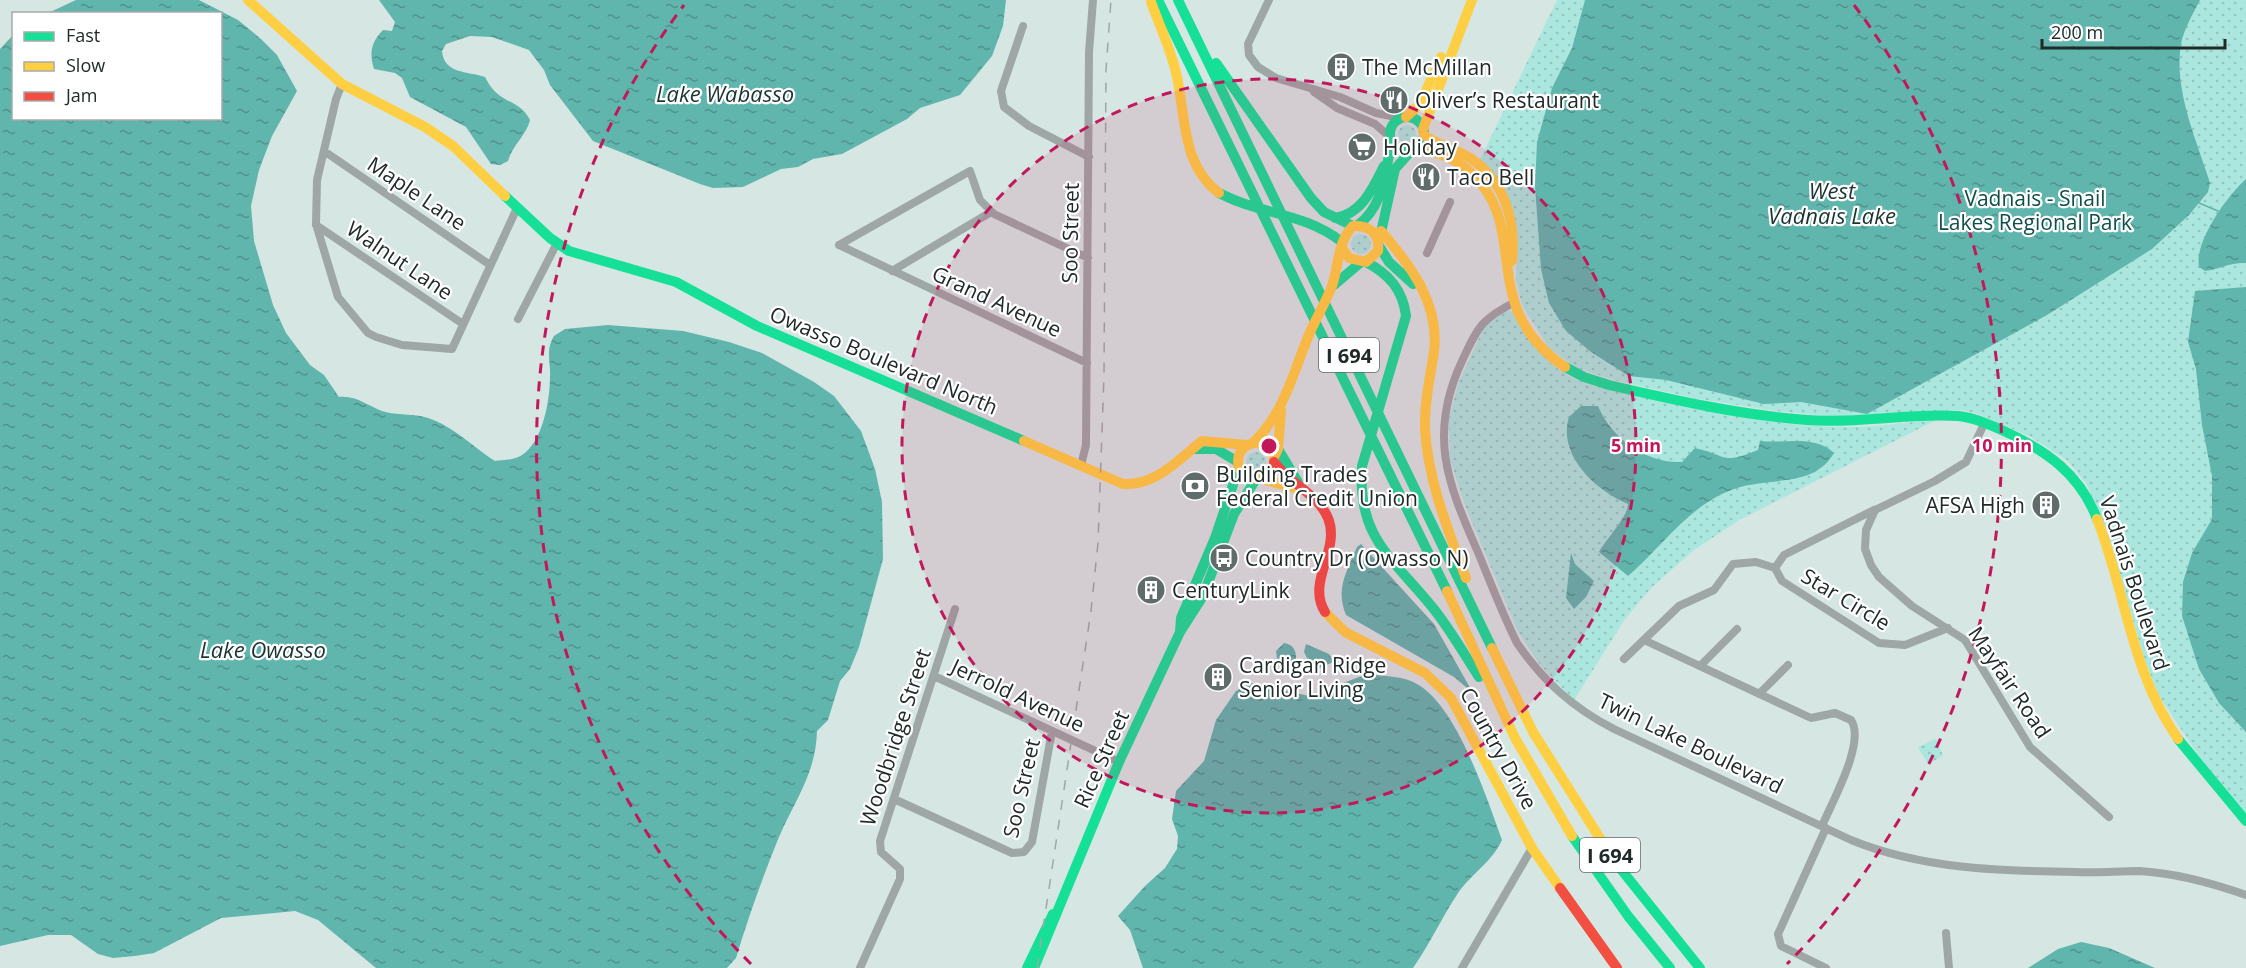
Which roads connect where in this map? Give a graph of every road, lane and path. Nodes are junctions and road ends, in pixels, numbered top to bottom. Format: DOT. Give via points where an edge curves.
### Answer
graph roads {
  1 [pos="1093,0"];
  2 [pos="1150,0"];
  3 [pos="1158,0"];
  4 [pos="1178,0"];
  5 [pos="1269,0"];
  6 [pos="1472,0"];
  7 [pos="255,2"];
  8 [pos="1464,15"];
  9 [pos="1023,26"];
  10 [pos="1193,32"];
  11 [pos="342,84"];
  12 [pos="1308,88"];
  13 [pos="1403,118"];
  14 [pos="1424,132"];
  15 [pos="1391,139"];
  16 [pos="1414,150"];
  17 [pos="324,151"];
  18 [pos="1089,157"];
  19 [pos="1384,166"];
  20 [pos="1492,187"];
  21 [pos="1450,202"];
  22 [pos="517,208"];
  23 [pos="991,212"];
  24 [pos="1335,218"];
  25 [pos="316,225"];
  26 [pos="1356,225"];
  27 [pos="1380,239"];
  28 [pos="557,243"];
  29 [pos="1342,245"];
  30 [pos="1427,253"];
  31 [pos="1088,258"];
  32 [pos="1363,262"];
  33 [pos="490,265"];
  34 [pos="892,271"];
  35 [pos="1332,287"];
  36 [pos="1515,302"];
  37 [pos="518,319"];
  38 [pos="463,324"];
  39 [pos="1087,363"];
  40 [pos="1281,410"];
  41 [pos="1984,424"];
  42 [pos="1250,444"];
  43 [pos="1192,449"];
  44 [pos="1275,456"];
  45 [pos="1238,464"];
  46 [pos="1081,465"];
  47 [pos="1259,479"];
  48 [pos="1302,488"];
  49 [pos="1875,510"];
  50 [pos="1775,568"];
  51 [pos="956,609"];
  52 [pos="1948,628"];
  53 [pos="1737,629"];
  54 [pos="1180,632"];
  55 [pos="1644,640"];
  56 [pos="1624,659"];
  57 [pos="1788,665"];
  58 [pos="1700,666"];
  59 [pos="934,676"];
  60 [pos="1505,678"];
  61 [pos="1759,694"];
  62 [pos="1052,731"];
  63 [pos="1119,762"];
  64 [pos="1536,776"];
  65 [pos="894,800"];
  66 [pos="2109,817"];
  67 [pos="2246,821"];
  68 [pos="1824,827"];
  69 [pos="1532,848"];
  70 [pos="2246,895"];
  71 [pos="1060,904"];
  72 [pos="1946,933"];
  73 [pos="860,968"];
  74 [pos="1027,968"];
  75 [pos="1034,968"];
  76 [pos="1462,968"];
  77 [pos="1617,968"];
  78 [pos="1670,968"];
  79 [pos="1700,968"];
  80 [pos="1826,968"];
  81 [pos="1949,968"];
  1 -- 18 [label="street, Soo Street"];
  2 -- 29 [label="main road" via="1177,78 1192,159 1218,191 1243,204 1315,222"];
  3 -- 64 [label="main road, I 694"];
  4 -- 10 [label="main road, I 694"];
  5 -- 12 [label="street" via="1248,44 1249,54 1265,72"];
  6 -- 8 [label="main road"];
  7 -- 11 [label="main road, Owasso Boulevard North"];
  8 -- 13 [label="main road" via="1420,104"];
  8 -- 14 [label="main road"];
  9 -- 18 [label="street" via="1002,84 1004,107 1029,126"];
  10 -- 24 [label="main road" via="1311,198"];
  10 -- 60 [label="main road, I 694"];
  11 -- 17 [label="street"];
  11 -- 22 [label="main road, Owasso Boulevard North" via="440,136"];
  12 -- 13 [label="street" via="1376,113"];
  12 -- 15 [label="street" via="1337,108 1376,124"];
  13 -- 14 [label="main road" via="1417,120"];
  13 -- 15 [label="main road" via="1392,126"];
  14 -- 16 [label="main road"];
  14 -- 20 [label="main road" via="1476,162"];
  15 -- 16 [label="main road" via="1400,150"];
  15 -- 19 [label="main road"];
  16 -- 20 [label="main road" via="1426,150 1457,162"];
  16 -- 27 [label="main road" via="1395,169"];
  17 -- 25 [label="street" via="317,180"];
  17 -- 33 [label="street, Maple Lane"];
  18 -- 31 [label="street, Soo Street"];
  19 -- 24 [label="main road" via="1366,198 1349,215"];
  19 -- 26 [label="main road" via="1377,205 1369,218"];
  20 -- 36 [label="main road, Vadnais Boulevard" via="1502,218"];
  21 -- 30 [label="street"];
  22 -- 28 [label="main road, Owasso Boulevard North"];
  22 -- 33 [label="street"];
  23 -- 31 [label="street"];
  23 -- 34 [label="street"];
  23 -- 34 [label="street, Grand Avenue" via="976,192 970,171 839,245"];
  24 -- 26 [label="main road"];
  25 -- 38 [label="street, Walnut Lane"];
  25 -- 38 [label="street" via="338,297 368,333 402,345 452,349"];
  26 -- 27 [label="main road" via="1373,230"];
  26 -- 29 [label="main road" via="1347,231"];
  27 -- 32 [label="main road" via="1375,256"];
  27 -- 60 [label="main road" via="1399,252 1431,305 1435,337 1425,419 1433,489"];
  28 -- 37 [label="street"];
  28 -- 46 [label="main road, Owasso Boulevard North" via="580,256 681,284 757,326"];
  29 -- 32 [label="main road" via="1348,258"];
  29 -- 35 [label="main road"];
  31 -- 39 [label="street, Soo Street"];
  32 -- 35 [label="main road"];
  32 -- 64 [label="main road" via="1381,270 1395,284 1406,305 1403,331 1362,468 1361,510 1372,534 1449,630"];
  33 -- 38 [label="street"];
  34 -- 39 [label="street, Grand Avenue"];
  35 -- 40 [label="main road" via="1308,337"];
  36 -- 41 [label="main road, Vadnais Boulevard" via="1542,348 1568,370 1591,380 1692,403 1806,420 1854,422 1948,416"];
  36 -- 68 [label="street, Twin Lake Boulevard" via="1486,318 1462,360 1446,406 1444,450 1453,495 1517,643 1544,679 1588,715"];
  39 -- 46 [label="street, Soo Street" via="1086,445"];
  40 -- 42 [label="main road" via="1266,432"];
  40 -- 44 [label="main road"];
  41 -- 49 [label="street" via="1966,462"];
  41 -- 67 [label="main road, Vadnais Boulevard" via="2047,453 2082,488 2096,514 2151,695 2168,723"];
  42 -- 43 [label="main road, Owasso Boulevard North" via="1205,440"];
  42 -- 44 [label="main road" via="1264,444"];
  42 -- 45 [label="main road" via="1240,452"];
  43 -- 45 [label="main road" via="1216,449"];
  43 -- 46 [label="main road, Owasso Boulevard North" via="1153,478 1136,484 1123,484"];
  44 -- 47 [label="main road" via="1270,472"];
  44 -- 48 [label="main road, Country Drive"];
  45 -- 47 [label="main road" via="1245,476"];
  45 -- 54 [label="main road, Rice Street" via="1215,538 1181,618"];
  47 -- 48 [label="main road"];
  47 -- 54 [label="main road, Rice Street" via="1242,496 1219,557 1189,622"];
  48 -- 69 [label="main road, Country Drive" via="1325,512 1331,528 1330,548 1318,588 1324,612 1345,632 1436,680 1466,724"];
  49 -- 50 [label="street, Star Circle" via="1784,555"];
  49 -- 52 [label="street, Mayfair Road" via="1865,539 1871,566 1900,598"];
  50 -- 52 [label="street, Star Circle" via="1782,581 1880,643 1905,645"];
  50 -- 55 [label="street" via="1756,562 1733,564 1714,590 1679,606"];
  51 -- 59 [label="street, Woodbridge Street"];
  52 -- 66 [label="street, Mayfair Road" via="1965,640 2030,747"];
  53 -- 58 [label="street"];
  54 -- 63 [label="main road, Rice Street"];
  55 -- 56 [label="street"];
  55 -- 58 [label="street"];
  57 -- 61 [label="street"];
  58 -- 61 [label="street"];
  59 -- 62 [label="street, Jerrold Avenue"];
  59 -- 65 [label="street, Woodbridge Street"];
  60 -- 79 [label="main road, I 694" via="1593,830 1640,896"];
  61 -- 68 [label="street" via="1811,718 1841,713 1854,725 1857,736"];
  62 -- 63 [label="street, Jerrold Avenue"];
  62 -- 65 [label="street, Soo Street" via="1032,842 1024,852 1012,853"];
  63 -- 71 [label="main road, Rice Street"];
  64 -- 78 [label="main road, I 694" via="1604,884"];
  65 -- 73 [label="street, Woodbridge Street" via="880,847 900,869 900,879"];
  68 -- 70 [label="street, Twin Lake Boulevard" via="1870,848 1917,862 2077,873 2141,871 2180,876"];
  68 -- 80 [label="street" via="1778,933 1781,946"];
  69 -- 76 [label="street"];
  69 -- 77 [label="main road, Country Drive"];
  71 -- 74 [label="main road, Rice Street" via="1045,926"];
  71 -- 75 [label="main road, Rice Street"];
  72 -- 81 [label="street"];
}
